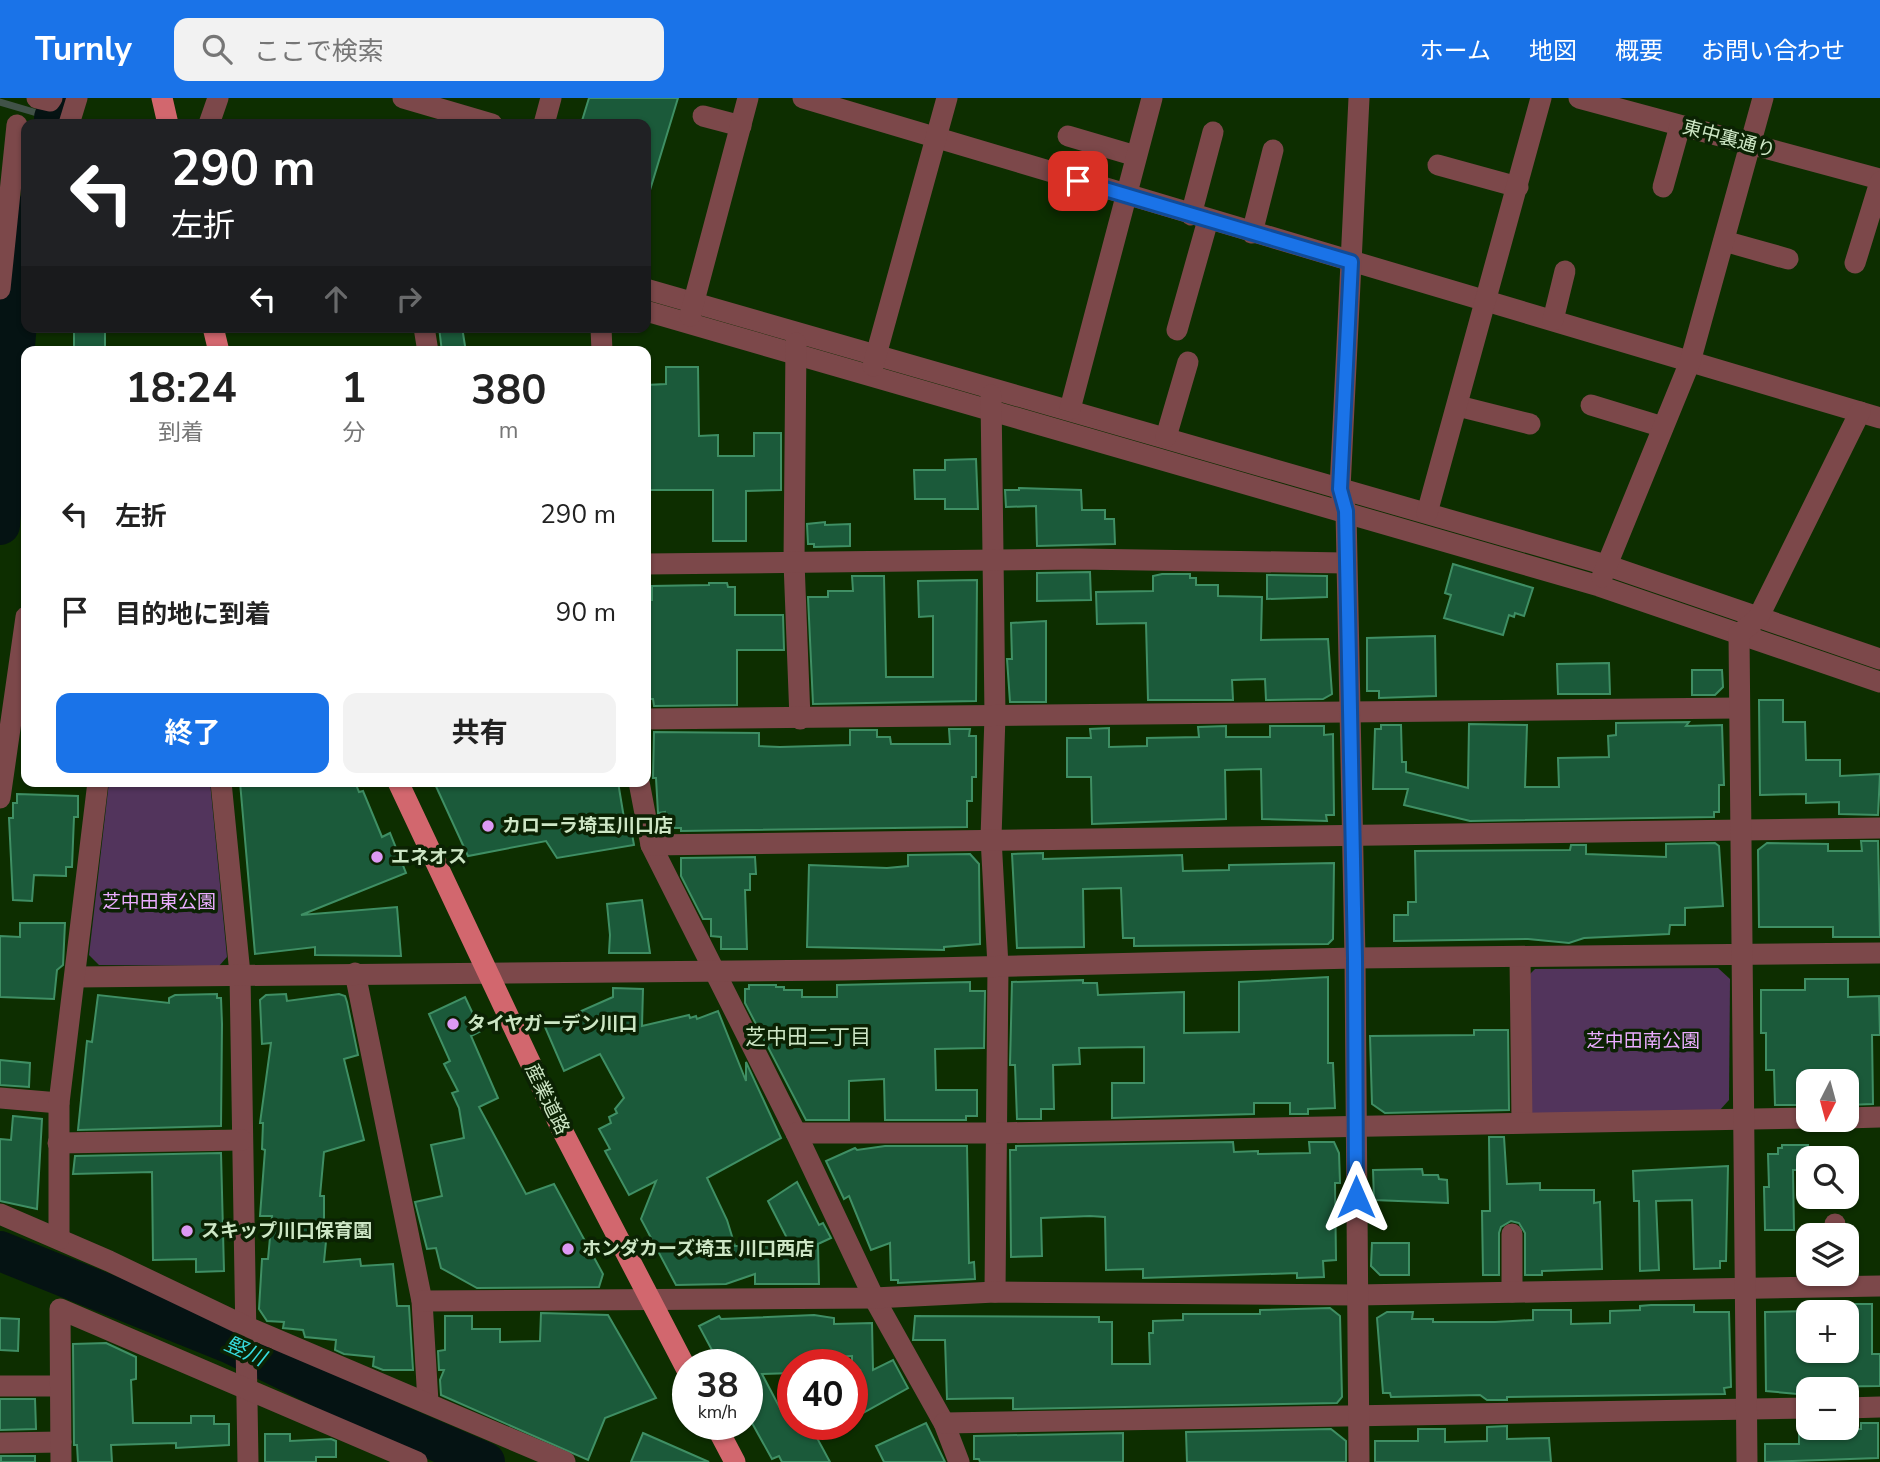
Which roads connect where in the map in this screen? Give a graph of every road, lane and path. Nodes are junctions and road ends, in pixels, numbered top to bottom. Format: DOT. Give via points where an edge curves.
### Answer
graph roads {
  1 [pos="37,98"];
  2 [pos="51,98"];
  3 [pos="77,98"];
  4 [pos="162,98"];
  5 [pos="218,98"];
  6 [pos="403,98"];
  7 [pos="551,98"];
  8 [pos="748,98"];
  9 [pos="803,98"];
  10 [pos="947,98"];
  11 [pos="1152,98"];
  12 [pos="1359,98"];
  13 [pos="1541,98"];
  14 [pos="1579,98"];
  15 [pos="1763,98"];
  16 [pos="704,116"];
  17 [pos="70,119"];
  18 [pos="166,119"];
  19 [pos="210,119"];
  20 [pos="475,119"];
  21 [pos="545,119"];
  22 [pos="15,124"];
  23 [pos="741,126"];
  24 [pos="1680,126"];
  25 [pos="1213,132"];
  26 [pos="1068,136"];
  27 [pos="936,139"];
  28 [pos="1751,145"];
  29 [pos="1273,150"];
  30 [pos="1136,156"];
  31 [pos="1438,165"];
  32 [pos="1880,180"];
  33 [pos="1518,187"];
  34 [pos="1663,187"];
  35 [pos="1126,195"];
  36 [pos="1200,217"];
  37 [pos="1252,233"];
  38 [pos="1724,241"];
  39 [pos="1788,259"];
  40 [pos="1351,262"];
  41 [pos="1855,263"];
  42 [pos="1565,271"];
  43 [pos="0,289"];
  44 [pos="651,290"];
  45 [pos="1487,301"];
  46 [pos="694,302"];
  47 [pos="651,312"];
  48 [pos="1553,320"];
  49 [pos="688,323"];
  50 [pos="1177,330"];
  51 [pos="796,332"];
  52 [pos="796,354"];
  53 [pos="1188,362"];
  54 [pos="1690,362"];
  55 [pos="873,364"];
  56 [pos="992,386"];
  57 [pos="1458,405"];
  58 [pos="1591,405"];
  59 [pos="989,409"];
  60 [pos="1070,409"];
  61 [pos="1870,415"];
  62 [pos="1530,425"];
  63 [pos="1663,427"];
  64 [pos="1166,437"];
  65 [pos="1340,489"];
  66 [pos="1346,511"];
  67 [pos="1427,513"];
  68 [pos="991,560"];
  69 [pos="794,562"];
  70 [pos="1346,563"];
  71 [pos="651,564"];
  72 [pos="1606,565"];
  73 [pos="1599,586"];
  74 [pos="1758,618"];
  75 [pos="1739,634"];
  76 [pos="21,653"];
  77 [pos="1880,659"];
  78 [pos="1880,682"];
  79 [pos="1737,708"];
  80 [pos="1348,713"];
  81 [pos="995,716"];
  82 [pos="651,719"];
  83 [pos="800,719"];
  84 [pos="97,787"];
  85 [pos="221,787"];
  86 [pos="400,787"];
  87 [pos="640,787"];
  88 [pos="0,798"];
  89 [pos="1880,828"];
  90 [pos="1740,829"];
  91 [pos="1352,835"];
  92 [pos="991,838"];
  93 [pos="651,845"];
  94 [pos="1880,953"];
  95 [pos="1744,954"];
  96 [pos="1520,957"];
  97 [pos="1355,958"];
  98 [pos="998,966"];
  99 [pos="715,971"];
  100 [pos="485,972"];
  101 [pos="355,973"];
  102 [pos="240,974"];
  103 [pos="76,977"];
  104 [pos="0,1098"];
  105 [pos="59,1103"];
  106 [pos="1880,1117"];
  107 [pos="1796,1118"];
  108 [pos="1859,1118"];
  109 [pos="1745,1119"];
  110 [pos="1521,1122"];
  111 [pos="1356,1124"];
  112 [pos="796,1133"];
  113 [pos="996,1133"];
  114 [pos="242,1140"];
  115 [pos="58,1143"];
  116 [pos="0,1214"];
  117 [pos="1512,1234"];
  118 [pos="59,1239"];
  119 [pos="1859,1283"];
  120 [pos="1796,1284"];
  121 [pos="1880,1286"];
  122 [pos="1746,1288"];
  123 [pos="995,1292"];
  124 [pos="1512,1292"];
  125 [pos="1357,1295"];
  126 [pos="649,1298"];
  127 [pos="874,1298"];
  128 [pos="422,1301"];
  129 [pos="245,1326"];
  130 [pos="676,1349"];
  131 [pos="0,1386"];
  132 [pos="60,1386"];
  133 [pos="248,1388"];
  134 [pos="428,1402"];
  135 [pos="1880,1407"];
  136 [pos="1796,1408"];
  137 [pos="1859,1408"];
  138 [pos="1747,1409"];
  139 [pos="1357,1417"];
  140 [pos="944,1423"];
  141 [pos="723,1440"];
  142 [pos="0,1443"];
  143 [pos="61,1452"];
  144 [pos="248,1462"];
  145 [pos="417,1462"];
  146 [pos="565,1462"];
  147 [pos="735,1462"];
  148 [pos="959,1462"];
  149 [pos="1359,1462"];
  150 [pos="1747,1462"];
  1 -- 2 [label="street"];
  3 -- 17 [label="street"];
  4 -- 18 [label="main road"];
  5 -- 19 [label="street"];
  6 -- 20 [label="street"];
  7 -- 21 [label="street"];
  8 -- 23 [label="street"];
  9 -- 27 [label="street"];
  10 -- 27 [label="street"];
  11 -- 30 [label="street"];
  12 -- 40 [label="street"];
  13 -- 33 [label="street"];
  14 -- 24 [label="street, 東中裏通り"];
  15 -- 28 [label="street"];
  16 -- 23 [label="street"];
  22 -- 43 [label="street"];
  23 -- 46 [label="street"];
  24 -- 28 [label="street, 東中裏通り"];
  24 -- 34 [label="street"];
  25 -- 36 [label="street"];
  26 -- 30 [label="street"];
  27 -- 35 [label="street"];
  27 -- 55 [label="street"];
  28 -- 32 [label="street, 東中裏通り"];
  28 -- 38 [label="street"];
  29 -- 37 [label="street"];
  30 -- 35 [label="street"];
  31 -- 33 [label="street"];
  32 -- 41 [label="street"];
  33 -- 45 [label="street"];
  35 -- 36 [label="street"];
  35 -- 60 [label="street"];
  36 -- 37 [label="street"];
  36 -- 50 [label="street"];
  37 -- 40 [label="street"];
  38 -- 39 [label="street"];
  38 -- 54 [label="street"];
  40 -- 45 [label="street"];
  40 -- 65 [label="street"];
  42 -- 48 [label="street"];
  44 -- 46 [label="street"];
  45 -- 48 [label="street"];
  45 -- 57 [label="street"];
  46 -- 49 [label="street"];
  46 -- 51 [label="street"];
  47 -- 49 [label="street"];
  48 -- 54 [label="street"];
  49 -- 52 [label="street"];
  51 -- 52 [label="street"];
  51 -- 55 [label="street"];
  52 -- 55 [label="street"];
  52 -- 69 [label="street"];
  53 -- 64 [label="street"];
  54 -- 61 [label="street"];
  54 -- 63 [label="street"];
  55 -- 56 [label="street"];
  55 -- 59 [label="street"];
  56 -- 59 [label="street"];
  56 -- 60 [label="street"];
  57 -- 62 [label="street"];
  57 -- 67 [label="street"];
  58 -- 63 [label="street"];
  59 -- 66 [label="street"];
  59 -- 68 [label="street"];
  60 -- 64 [label="street"];
  61 -- 74 [label="street"];
  63 -- 72 [label="street"];
  64 -- 65 [label="street"];
  65 -- 66 [label="street"];
  65 -- 67 [label="street"];
  66 -- 70 [label="street"];
  66 -- 73 [label="street"];
  67 -- 72 [label="street"];
  68 -- 69 [label="street"];
  68 -- 70 [label="street"];
  68 -- 81 [label="street"];
  69 -- 71 [label="street"];
  69 -- 83 [label="street"];
  70 -- 80 [label="street"];
  72 -- 73 [label="street"];
  72 -- 74 [label="street"];
  73 -- 75 [label="street"];
  74 -- 75 [label="street"];
  74 -- 77 [label="street"];
  75 -- 78 [label="street"];
  75 -- 79 [label="street"];
  76 -- 88 [label="street"];
  79 -- 80 [label="street"];
  79 -- 90 [label="street"];
  80 -- 81 [label="street"];
  80 -- 91 [label="street"];
  81 -- 83 [label="street"];
  81 -- 92 [label="street"];
  82 -- 83 [label="street"];
  84 -- 103 [label="street"];
  85 -- 102 [label="street"];
  86 -- 100 [label="main road, 産業道路"];
  87 -- 93 [label="street"];
  89 -- 90 [label="street"];
  90 -- 91 [label="street"];
  90 -- 95 [label="street"];
  91 -- 92 [label="street"];
  91 -- 97 [label="street"];
  92 -- 93 [label="street"];
  92 -- 98 [label="street"];
  93 -- 99 [label="street"];
  94 -- 95 [label="street"];
  95 -- 96 [label="street"];
  95 -- 109 [label="street"];
  96 -- 97 [label="street"];
  96 -- 110 [label="street"];
  97 -- 98 [label="street"];
  97 -- 111 [label="street"];
  98 -- 99 [label="street"];
  98 -- 113 [label="street"];
  99 -- 100 [label="street"];
  99 -- 112 [label="street"];
  100 -- 101 [label="street"];
  100 -- 126 [label="main road, 産業道路"];
  101 -- 102 [label="street"];
  101 -- 128 [label="street"];
  102 -- 103 [label="street"];
  102 -- 114 [label="street"];
  103 -- 105 [label="street"];
  104 -- 105 [label="street"];
  105 -- 115 [label="street"];
  106 -- 108 [label="street"];
  107 -- 109 [label="street"];
  109 -- 110 [label="street"];
  109 -- 122 [label="street"];
  110 -- 111 [label="street"];
  111 -- 113 [label="street"];
  111 -- 125 [label="street"];
  112 -- 113 [label="street"];
  112 -- 127 [label="street"];
  113 -- 123 [label="street"];
  114 -- 115 [label="street"];
  114 -- 129 [label="street"];
  115 -- 118 [label="street"];
  116 -- 118 [label="street"];
  117 -- 124 [label="street"];
  118 -- 129 [label="street"];
  119 -- 121 [label="street"];
  120 -- 122 [label="street"];
  122 -- 124 [label="street"];
  122 -- 138 [label="street"];
  123 -- 125 [label="street"];
  123 -- 127 [label="street"];
  124 -- 125 [label="street"];
  125 -- 139 [label="street"];
  126 -- 127 [label="street"];
  126 -- 128 [label="street"];
  126 -- 130 [label="main road, 産業道路"];
  127 -- 140 [label="street"];
  128 -- 134 [label="street"];
  129 -- 133 [label="street"];
  129 -- 134 [label="street"];
  131 -- 132 [label="street"];
  132 -- 133 [label="street" via="60,1309"];
  132 -- 143 [label="street"];
  133 -- 144 [label="street"];
  133 -- 145 [label="street"];
  134 -- 146 [label="street"];
  135 -- 137 [label="street"];
  136 -- 138 [label="street"];
  138 -- 139 [label="street"];
  138 -- 150 [label="street"];
  139 -- 140 [label="street"];
  139 -- 149 [label="street"];
  140 -- 148 [label="street"];
  141 -- 147 [label="main road"];
  142 -- 143 [label="street"];
}
